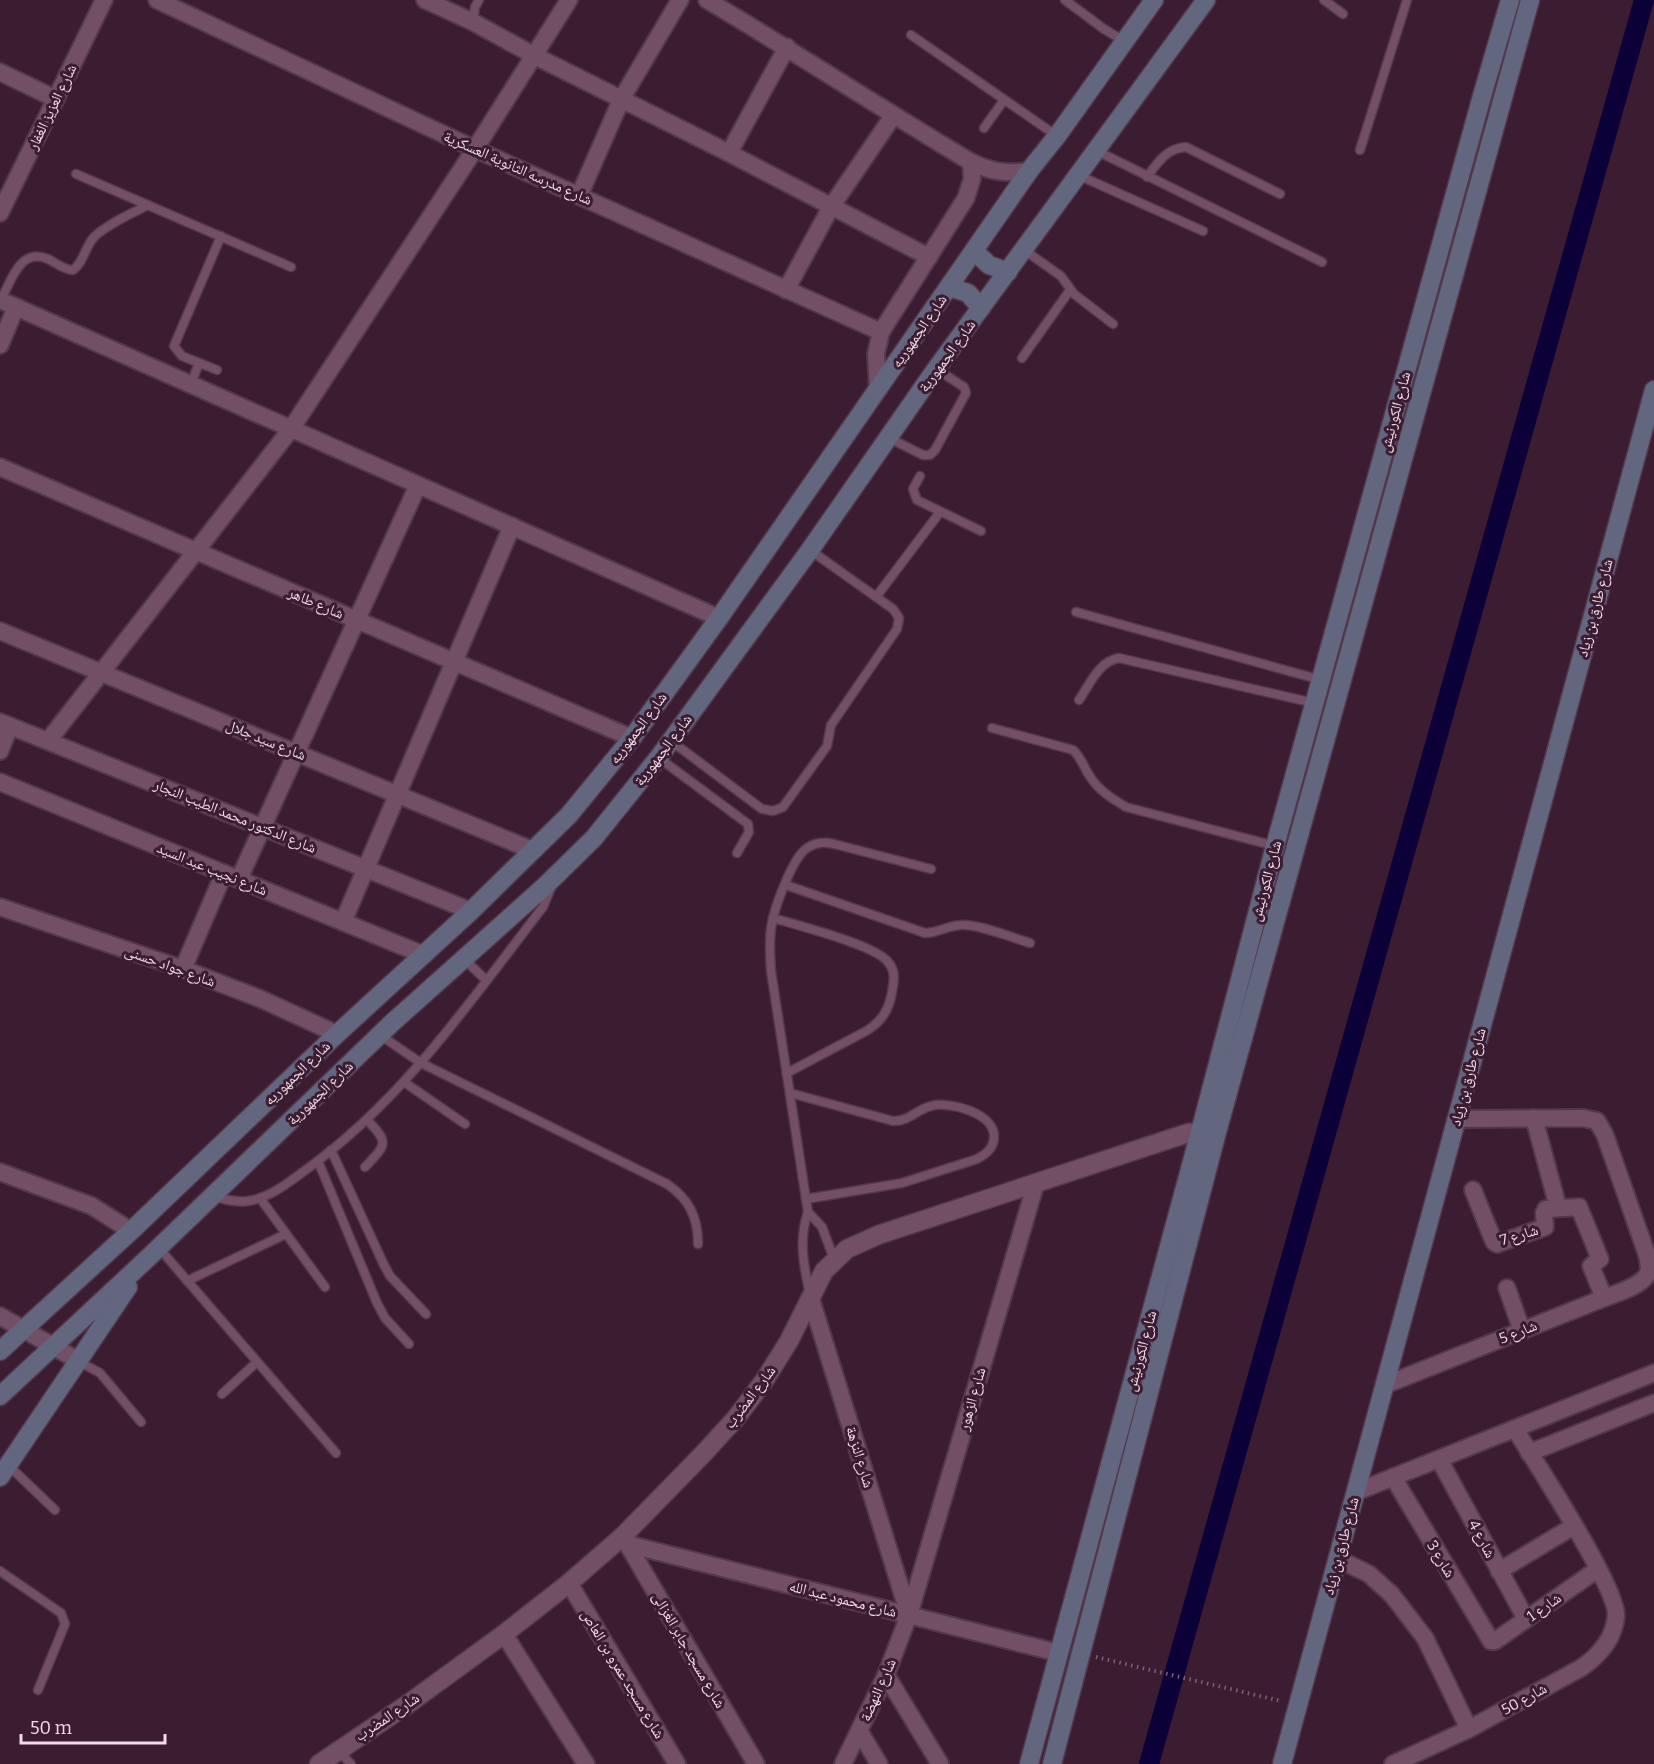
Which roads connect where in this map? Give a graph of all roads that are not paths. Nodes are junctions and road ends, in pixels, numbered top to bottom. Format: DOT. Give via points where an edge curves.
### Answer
graph roads {
  1 [pos="104,0"];
  2 [pos="157,0"];
  3 [pos="425,0"];
  4 [pos="479,0"];
  5 [pos="569,0"];
  6 [pos="680,0"];
  7 [pos="707,0"];
  8 [pos="1065,0"];
  9 [pos="1154,0"];
  10 [pos="1206,0"];
  11 [pos="1324,0"];
  12 [pos="1407,0"];
  13 [pos="1510,0"];
  14 [pos="1530,0"];
  15 [pos="1343,14"];
  16 [pos="473,22"];
  17 [pos="911,35"];
  18 [pos="1124,42"];
  19 [pos="787,47"];
  20 [pos="535,56"];
  21 [pos="0,72"];
  22 [pos="622,98"];
  23 [pos="56,99"];
  24 [pos="1004,100"];
  25 [pos="893,116"];
  26 [pos="984,128"];
  27 [pos="1057,136"];
  28 [pos="475,149"];
  29 [pos="1095,150"];
  30 [pos="1360,150"];
  31 [pos="729,153"];
  32 [pos="971,162"];
  33 [pos="1029,171"];
  34 [pos="76,174"];
  35 [pos="1078,174"];
  36 [pos="1147,177"];
  37 [pos="1280,194"];
  38 [pos="579,196"];
  39 [pos="148,205"];
  40 [pos="831,207"];
  41 [pos="0,213"];
  42 [pos="1203,231"];
  43 [pos="221,236"];
  44 [pos="1024,250"];
  45 [pos="974,251"];
  46 [pos="929,257"];
  47 [pos="1322,262"];
  48 [pos="291,267"];
  49 [pos="1008,272"];
  50 [pos="949,287"];
  51 [pos="786,290"];
  52 [pos="1070,290"];
  53 [pos="6,302"];
  54 [pos="981,309"];
  55 [pos="1113,324"];
  56 [pos="881,333"];
  57 [pos="0,345"];
  58 [pos="1022,358"];
  59 [pos="199,363"];
  60 [pos="936,369"];
  61 [pos="217,370"];
  62 [pos="190,384"];
  63 [pos="878,390"];
  64 [pos="1654,390"];
  65 [pos="291,429"];
  66 [pos="888,438"];
  67 [pos="0,467"];
  68 [pos="920,476"];
  69 [pos="418,485"];
  70 [pos="940,512"];
  71 [pos="512,526"];
  72 [pos="981,531"];
  73 [pos="810,550"];
  74 [pos="195,551"];
  75 [pos="876,597"];
  76 [pos="1076,612"];
  77 [pos="719,618"];
  78 [pos="356,620"];
  79 [pos="0,631"];
  80 [pos="454,662"];
  81 [pos="102,672"];
  82 [pos="1321,680"];
  83 [pos="1079,700"];
  84 [pos="1314,703"];
  85 [pos="5,724"];
  86 [pos="992,728"];
  87 [pos="632,738"];
  88 [pos="48,741"];
  89 [pos="670,741"];
  90 [pos="0,751"];
  91 [pos="297,752"];
  92 [pos="659,757"];
  93 [pos="0,782"];
  94 [pos="398,794"];
  95 [pos="262,827"];
  96 [pos="1275,846"];
  97 [pos="532,850"];
  98 [pos="737,854"];
  99 [pos="366,869"];
  100 [pos="931,869"];
  101 [pos="556,874"];
  102 [pos="231,876"];
  103 [pos="786,885"];
  104 [pos="0,907"];
  105 [pos="471,911"];
  106 [pos="773,918"];
  107 [pos="343,922"];
  108 [pos="1030,943"];
  109 [pos="424,955"];
  110 [pos="464,959"];
  111 [pos="183,969"];
  112 [pos="486,980"];
  113 [pos="337,1034"];
  114 [pos="380,1035"];
  115 [pos="421,1064"];
  116 [pos="787,1073"];
  117 [pos="404,1082"];
  118 [pos="790,1093"];
  119 [pos="1534,1118"];
  120 [pos="368,1119"];
  121 [pos="1457,1119"];
  122 [pos="465,1124"];
  123 [pos="1209,1132"];
  124 [pos="331,1150"];
  125 [pos="318,1161"];
  126 [pos="365,1167"];
  127 [pos="0,1172"];
  128 [pos="189,1176"];
  129 [pos="1036,1183"];
  130 [pos="1473,1191"];
  131 [pos="212,1196"];
  132 [pos="260,1198"];
  133 [pos="806,1198"];
  134 [pos="1558,1208"];
  135 [pos="808,1212"];
  136 [pos="131,1231"];
  137 [pos="286,1234"];
  138 [pos="698,1244"];
  139 [pos="154,1252"];
  140 [pos="834,1260"];
  141 [pos="188,1281"];
  142 [pos="325,1287"];
  143 [pos="1507,1288"];
  144 [pos="1604,1298"];
  145 [pos="811,1299"];
  146 [pos="426,1314"];
  147 [pos="0,1316"];
  148 [pos="24,1329"];
  149 [pos="1522,1331"];
  150 [pos="409,1344"];
  151 [pos="53,1346"];
  152 [pos="0,1351"];
  153 [pos="77,1360"];
  154 [pos="257,1362"];
  155 [pos="1654,1373"];
  156 [pos="1385,1385"];
  157 [pos="222,1394"];
  158 [pos="0,1396"];
  159 [pos="1654,1403"];
  160 [pos="141,1422"];
  161 [pos="1515,1430"];
  162 [pos="336,1453"];
  163 [pos="1529,1453"];
  164 [pos="1439,1459"];
  165 [pos="4,1471"];
  166 [pos="1393,1477"];
  167 [pos="1356,1492"];
  168 [pos="55,1510"];
  169 [pos="1574,1527"];
  170 [pos="625,1540"];
  171 [pos="1338,1559"];
  172 [pos="1598,1569"];
  173 [pos="1499,1570"];
  174 [pos="0,1571"];
  175 [pos="569,1583"];
  176 [pos="909,1615"];
  177 [pos="1526,1619"];
  178 [pos="504,1634"];
  179 [pos="1489,1640"];
  180 [pos="1059,1653"];
  181 [pos="886,1675"];
  182 [pos="38,1690"];
  183 [pos="1469,1729"];
  184 [pos="860,1732"];
  185 [pos="338,1750"];
  186 [pos="319,1764"];
  187 [pos="351,1764"];
  188 [pos="586,1764"];
  189 [pos="676,1764"];
  190 [pos="756,1764"];
  191 [pos="843,1764"];
  192 [pos="879,1764"];
  193 [pos="940,1764"];
  194 [pos="1029,1764"];
  195 [pos="1052,1764"];
  196 [pos="1282,1764"];
  197 [pos="1393,1764"];
  1 -- 23 [label="street, شارع العزيز الغفار"];
  2 -- 28 [label="street, شارع مدرسه الثانوية العسكرية"];
  3 -- 16 [label="street"];
  4 -- 16 [label="lane"];
  5 -- 20 [label="street"];
  6 -- 22 [label="street"];
  7 -- 19 [label="street"];
  8 -- 18 [label="lane"];
  9 -- 18 [label="main road, شارع الجمهوريه"];
  10 -- 29 [label="main road, شارع الجمهورية"];
  11 -- 15 [label="lane"];
  12 -- 30 [label="lane"];
  13 -- 82 [label="main road, شارع الكورنيش"];
  14 -- 123 [label="main road, شارع الكورنيش"];
  16 -- 20 [label="street"];
  17 -- 24 [label="lane"];
  18 -- 27 [label="main road, شارع الجمهوريه"];
  19 -- 25 [label="street"];
  19 -- 31 [label="street"];
  20 -- 22 [label="street"];
  20 -- 28 [label="street"];
  21 -- 23 [label="street"];
  22 -- 31 [label="street"];
  22 -- 38 [label="street"];
  23 -- 41 [label="street, شارع العزيز الغفار"];
  24 -- 26 [label="lane"];
  24 -- 27 [label="lane"];
  25 -- 32 [label="street"];
  25 -- 40 [label="street"];
  27 -- 33 [label="main road, شارع الجمهوريه"];
  28 -- 38 [label="street, شارع مدرسه الثانوية العسكرية"];
  28 -- 65 [label="street"];
  29 -- 35 [label="main road, شارع الجمهورية"];
  29 -- 36 [label="lane"];
  31 -- 40 [label="street"];
  32 -- 33 [label="street" via="999,172"];
  32 -- 46 [label="street" via="972,179 966,198"];
  33 -- 45 [label="main road, شارع الجمهوريه"];
  34 -- 39 [label="lane"];
  35 -- 42 [label="lane"];
  35 -- 44 [label="main road, شارع الجمهورية"];
  36 -- 37 [label="lane" via="1169,151 1186,147"];
  36 -- 47 [label="lane"];
  38 -- 51 [label="street, شارع مدرسه الثانوية العسكرية"];
  39 -- 43 [label="lane"];
  39 -- 53 [label="lane" via="97,234 74,270 42,257 26,259 18,267"];
  40 -- 46 [label="street"];
  40 -- 51 [label="street"];
  43 -- 48 [label="lane"];
  43 -- 59 [label="lane" via="175,342 178,354"];
  44 -- 49 [label="main road, شارع الجمهورية"];
  44 -- 52 [label="lane" via="1061,276"];
  45 -- 49 [label="main road" via="989,265"];
  45 -- 50 [label="main road, شارع الجمهوريه"];
  46 -- 56 [label="street"];
  49 -- 54 [label="main road, شارع الجمهورية"];
  50 -- 54 [label="main road" via="968,293"];
  50 -- 63 [label="main road, شارع الجمهوريه"];
  51 -- 56 [label="street, شارع مدرسه الثانوية العسكرية"];
  52 -- 55 [label="lane"];
  52 -- 58 [label="lane"];
  53 -- 57 [label="street"];
  53 -- 62 [label="street"];
  54 -- 60 [label="main road, شارع الجمهورية"];
  56 -- 63 [label="street" via="876,354"];
  59 -- 61 [label="lane"];
  59 -- 62 [label="lane"];
  60 -- 66 [label="main road, شارع الجمهورية"];
  60 -- 66 [label="lane" via="964,387 966,393 935,450 923,455"];
  62 -- 65 [label="street"];
  63 -- 77 [label="main road, شارع الجمهوريه"];
  64 -- 121 [label="main road, شارع طارق بن زياد"];
  65 -- 69 [label="street"];
  65 -- 74 [label="street"];
  66 -- 73 [label="main road, شارع الجمهورية"];
  67 -- 74 [label="street, شارع طاهر"];
  68 -- 70 [label="lane" via="913,489 915,497"];
  69 -- 71 [label="street"];
  69 -- 78 [label="street"];
  70 -- 72 [label="lane"];
  70 -- 75 [label="lane"];
  71 -- 77 [label="street"];
  71 -- 80 [label="street"];
  73 -- 75 [label="lane"];
  73 -- 89 [label="main road, شارع الجمهورية"];
  74 -- 78 [label="street, شارع طاهر"];
  74 -- 81 [label="street"];
  75 -- 89 [label="lane" via="897,613 897,629 831,725 827,746 783,807 773,812 762,809"];
  76 -- 82 [label="lane"];
  77 -- 87 [label="main road, شارع الجمهوريه"];
  78 -- 80 [label="street, شارع طاهر"];
  78 -- 91 [label="street"];
  79 -- 81 [label="street, شارع سيد جلال"];
  80 -- 87 [label="street, شارع طاهر"];
  80 -- 94 [label="street"];
  81 -- 88 [label="street"];
  81 -- 91 [label="street, شارع سيد جلال"];
  82 -- 84 [label="main road, شارع الكورنيش"];
  83 -- 84 [label="lane" via="1105,663 1119,658"];
  84 -- 96 [label="main road, شارع الكورنيش"];
  85 -- 88 [label="street, شارع الدكتور محمد الطيب النجار"];
  85 -- 90 [label="street"];
  86 -- 96 [label="lane" via="1073,750 1096,785 1126,807"];
  87 -- 97 [label="main road, شارع الجمهوريه" via="569,815"];
  88 -- 95 [label="street, شارع الدكتور محمد الطيب النجار"];
  89 -- 92 [label="main road, شارع الجمهورية"];
  91 -- 94 [label="street, شارع سيد جلال"];
  91 -- 95 [label="street"];
  92 -- 98 [label="lane" via="748,824 749,832"];
  92 -- 101 [label="main road, شارع الجمهورية" via="594,838"];
  93 -- 102 [label="street, شارع نجيب عبد السيد"];
  94 -- 97 [label="street, شارع سيد جلال"];
  94 -- 99 [label="street"];
  95 -- 99 [label="street, شارع الدكتور محمد الطيب النجار"];
  95 -- 102 [label="street"];
  96 -- 123 [label="main road, شارع الكورنيش"];
  97 -- 105 [label="main road, شارع الجمهوريه"];
  99 -- 105 [label="street, شارع الدكتور محمد الطيب النجار"];
  99 -- 107 [label="street"];
  100 -- 103 [label="lane" via="825,842 800,854"];
  101 -- 110 [label="main road, شارع الجمهورية"];
  101 -- 112 [label="lane" via="543,907"];
  102 -- 107 [label="street, شارع نجيب عبد السيد"];
  102 -- 111 [label="street"];
  103 -- 106 [label="lane"];
  103 -- 108 [label="lane" via="925,933 968,925"];
  104 -- 111 [label="street, شارع جواد حسنى"];
  105 -- 109 [label="main road, شارع الجمهوريه"];
  106 -- 116 [label="lane" via="771,971"];
  106 -- 116 [label="lane" via="876,952 894,973 889,1008 880,1020"];
  107 -- 109 [label="street, شارع نجيب عبد السيد"];
  109 -- 113 [label="main road, شارع الجمهوريه"];
  110 -- 112 [label="lane"];
  110 -- 114 [label="main road, شارع الجمهورية"];
  111 -- 113 [label="street, شارع جواد حسنى"];
  112 -- 115 [label="lane"];
  113 -- 128 [label="main road, شارع الجمهوريه"];
  114 -- 115 [label="lane"];
  114 -- 131 [label="main road, شارع الجمهورية"];
  115 -- 117 [label="lane"];
  115 -- 138 [label="lane" via="667,1184 679,1192 691,1209"];
  116 -- 118 [label="lane"];
  117 -- 120 [label="lane"];
  117 -- 122 [label="lane"];
  118 -- 133 [label="lane"];
  118 -- 133 [label="lane" via="893,1121 910,1119 930,1106 944,1105 980,1114 993,1128 991,1147 977,1159 902,1183"];
  119 -- 121 [label="street"];
  119 -- 134 [label="street"];
  119 -- 144 [label="street, شارع 5" via="1591,1119 1601,1127 1649,1264 1647,1275 1636,1284"];
  120 -- 124 [label="lane"];
  120 -- 126 [label="lane" via="384,1142 383,1149"];
  121 -- 156 [label="main road, شارع طارق بن زياد"];
  123 -- 129 [label="street, شارع المضرب" via="1188,1133"];
  123 -- 180 [label="main road, شارع الكورنيش"];
  123 -- 195 [label="main road, شارع الكورنيش"];
  124 -- 125 [label="lane"];
  124 -- 146 [label="lane" via="390,1276"];
  125 -- 132 [label="lane"];
  125 -- 150 [label="lane" via="377,1303"];
  127 -- 136 [label="street" via="92,1206"];
  128 -- 131 [label="main road"];
  128 -- 136 [label="main road, شارع الجمهوريه"];
  129 -- 140 [label="street, شارع المضرب" via="878,1235 847,1249"];
  129 -- 176 [label="street, شارع الزهور"];
  130 -- 134 [label="street, شارع 7" via="1497,1244 1545,1227 1545,1210"];
  131 -- 132 [label="lane" via="246,1202"];
  131 -- 139 [label="main road, شارع الجمهورية"];
  132 -- 137 [label="lane"];
  133 -- 135 [label="lane"];
  134 -- 144 [label="street" via="1580,1208 1600,1259 1591,1266"];
  135 -- 140 [label="lane" via="822,1227"];
  135 -- 145 [label="lane" via="801,1245"];
  136 -- 148 [label="main road, شارع الجمهوريه"];
  137 -- 141 [label="lane"];
  137 -- 142 [label="lane"];
  139 -- 141 [label="lane"];
  139 -- 151 [label="main road, شارع الجمهورية"];
  139 -- 153 [label="main road"];
  140 -- 145 [label="street, شارع المضرب" via="824,1271"];
  141 -- 154 [label="lane"];
  143 -- 149 [label="street"];
  144 -- 149 [label="street, شارع 5"];
  145 -- 170 [label="street, شارع المضرب" via="764,1381 736,1418"];
  145 -- 176 [label="street, شارع النزهة"];
  147 -- 148 [label="street"];
  148 -- 151 [label="street"];
  148 -- 152 [label="main road, شارع الجمهوريه"];
  149 -- 156 [label="street, شارع 5"];
  151 -- 153 [label="street"];
  151 -- 158 [label="main road, شارع الجمهورية"];
  153 -- 160 [label="lane" via="100,1373"];
  153 -- 165 [label="main road"];
  154 -- 157 [label="lane"];
  154 -- 162 [label="lane"];
  155 -- 161 [label="street"];
  156 -- 167 [label="main road, شارع طارق بن زياد"];
  159 -- 163 [label="street"];
  161 -- 163 [label="street"];
  161 -- 164 [label="street"];
  163 -- 169 [label="street"];
  164 -- 166 [label="street"];
  164 -- 173 [label="street, شارع 4"];
  165 -- 168 [label="lane"];
  166 -- 167 [label="street"];
  166 -- 179 [label="street, شارع 3"];
  167 -- 171 [label="main road, شارع طارق بن زياد"];
  169 -- 172 [label="street"];
  169 -- 173 [label="street"];
  170 -- 175 [label="street, شارع المضرب"];
  170 -- 176 [label="street, شارع محمود عبد الله"];
  170 -- 190 [label="street, شارع مسجد جابر الغزالى"];
  171 -- 183 [label="street" via="1369,1574 1392,1595 1425,1638"];
  171 -- 196 [label="main road, شارع طارق بن زياد"];
  172 -- 177 [label="street, شارع 1"];
  172 -- 183 [label="street, شارع 50" via="1616,1614 1606,1645 1581,1668"];
  173 -- 177 [label="street, شارع 4"];
  174 -- 182 [label="lane" via="61,1613 64,1620"];
  175 -- 178 [label="street, شارع المضرب"];
  175 -- 189 [label="street, شارع مسجد عمرو بن العاص"];
  176 -- 180 [label="street, شارع محمود عبد الله"];
  176 -- 181 [label="street, شارع النهضة"];
  177 -- 179 [label="street, شارع 1" via="1494,1642"];
  178 -- 185 [label="street, شارع المضرب"];
  178 -- 188 [label="street"];
  180 -- 194 [label="main road, شارع الكورنيش"];
  181 -- 184 [label="street, شارع النهضة"];
  181 -- 193 [label="street"];
  183 -- 197 [label="street, شارع 50"];
  184 -- 191 [label="street, شارع النهضة"];
  184 -- 192 [label="street"];
  185 -- 186 [label="street, شارع المضرب"];
  185 -- 187 [label="lane"];
}
